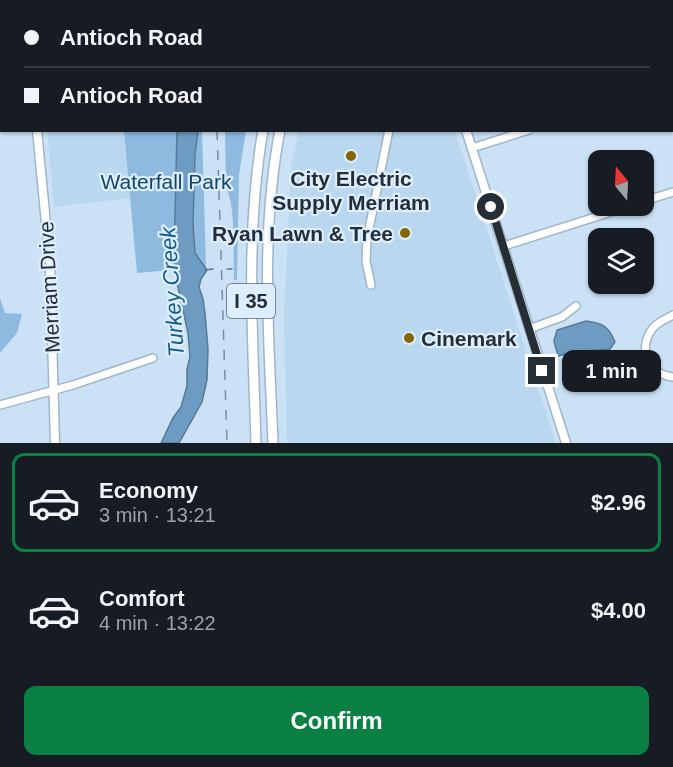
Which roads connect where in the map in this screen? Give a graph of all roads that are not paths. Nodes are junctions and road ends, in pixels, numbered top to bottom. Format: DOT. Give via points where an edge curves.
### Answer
graph roads {
  1 [pos="37,132"];
  2 [pos="263,132"];
  3 [pos="280,132"];
  4 [pos="389,132"];
  5 [pos="467,132"];
  6 [pos="523,132"];
  7 [pos="472,148"];
  8 [pos="673,192"];
  9 [pos="654,198"];
  10 [pos="598,216"];
  11 [pos="504,246"];
  12 [pos="371,285"];
  13 [pos="576,306"];
  14 [pos="673,315"];
  15 [pos="529,329"];
  16 [pos="153,358"];
  17 [pos="673,377"];
  18 [pos="54,390"];
  19 [pos="0,405"];
  20 [pos="55,443"];
  21 [pos="256,443"];
  22 [pos="273,443"];
  23 [pos="566,443"];
  1 -- 18 [label="main road, Merriam Drive" via="50,265"];
  2 -- 21 [label="highway, I 35" via="251,260"];
  3 -- 22 [label="highway, I 35" via="267,249"];
  4 -- 12 [label="street" via="367,239"];
  5 -- 7 [label="main road"];
  6 -- 7 [label="street"];
  7 -- 11 [label="main road"];
  8 -- 9 [label="street"];
  10 -- 11 [label="street"];
  11 -- 15 [label="main road"];
  13 -- 15 [label="street" via="562,317"];
  14 -- 17 [label="street" via="654,327 645,347 654,370"];
  15 -- 23 [label="main road"];
  16 -- 18 [label="street"];
  18 -- 19 [label="street"];
  18 -- 20 [label="main road, Merriam Drive"];
}
